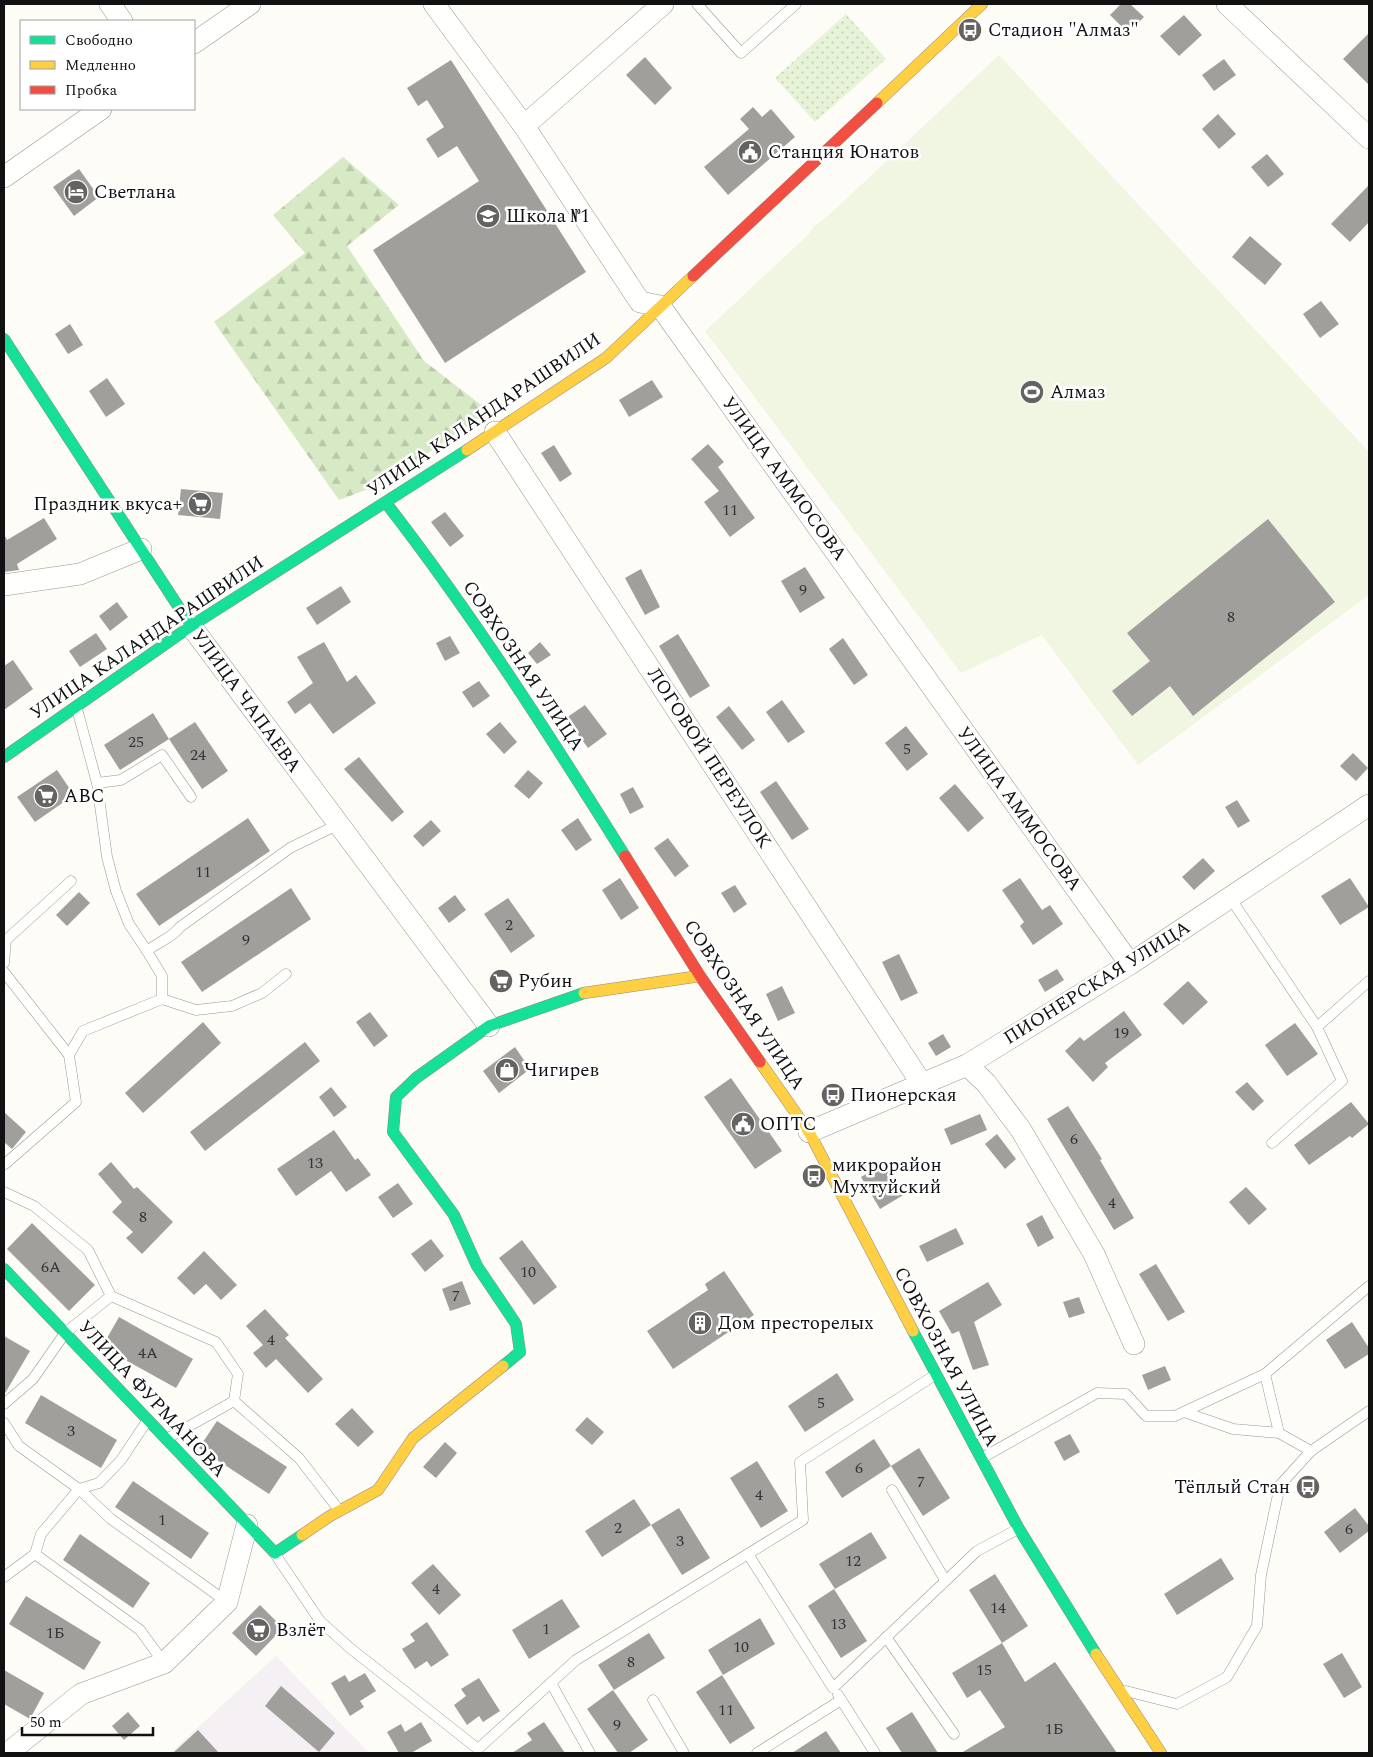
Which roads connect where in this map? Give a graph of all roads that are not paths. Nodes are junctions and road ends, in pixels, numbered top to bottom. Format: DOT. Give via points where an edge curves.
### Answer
graph roads {
  1 [pos="110,4"];
  2 [pos="250,4"];
  3 [pos="434,4"];
  4 [pos="663,4"];
  5 [pos="697,4"];
  6 [pos="796,4"];
  7 [pos="982,4"];
  8 [pos="1227,4"];
  9 [pos="121,20"];
  10 [pos="195,42"];
  11 [pos="100,110"];
  12 [pos="524,126"];
  13 [pos="1369,138"];
  14 [pos="4,177"];
  15 [pos="660,306"];
  16 [pos="4,339"];
  17 [pos="496,432"];
  18 [pos="386,504"];
  19 [pos="141,550"];
  20 [pos="4,585"];
  21 [pos="190,626"];
  22 [pos="76,706"];
  23 [pos="4,757"];
  24 [pos="97,783"];
  25 [pos="190,797"];
  26 [pos="1369,805"];
  27 [pos="337,825"];
  28 [pos="72,880"];
  29 [pos="1231,899"];
  30 [pos="147,950"];
  31 [pos="4,963"];
  32 [pos="1130,964"];
  33 [pos="4,972"];
  34 [pos="286,974"];
  35 [pos="700,976"];
  36 [pos="1369,981"];
  37 [pos="162,999"];
  38 [pos="489,1026"];
  39 [pos="1317,1027"];
  40 [pos="69,1055"];
  41 [pos="967,1065"];
  42 [pos="922,1084"];
  43 [pos="809,1132"];
  44 [pos="1272,1143"];
  45 [pos="4,1165"];
  46 [pos="4,1192"];
  47 [pos="4,1269"];
  48 [pos="1369,1286"];
  49 [pos="110,1296"];
  50 [pos="66,1333"];
  51 [pos="1134,1344"];
  52 [pos="935,1374"];
  53 [pos="1265,1374"];
  54 [pos="234,1401"];
  55 [pos="4,1404"];
  56 [pos="1369,1411"];
  57 [pos="1184,1412"];
  58 [pos="147,1421"];
  59 [pos="4,1423"];
  60 [pos="1279,1433"];
  61 [pos="164,1439"];
  62 [pos="1311,1451"];
  63 [pos="980,1459"];
  64 [pos="79,1489"];
  65 [pos="892,1490"];
  66 [pos="340,1511"];
  67 [pos="247,1525"];
  68 [pos="1019,1528"];
  69 [pos="274,1553"];
  70 [pos="35,1554"];
  71 [pos="748,1554"];
  72 [pos="4,1577"];
  73 [pos="945,1580"];
  74 [pos="227,1602"];
  75 [pos="886,1637"];
  76 [pos="164,1663"];
  77 [pos="551,1683"];
  78 [pos="833,1688"];
  79 [pos="1117,1688"];
  80 [pos="653,1700"];
  81 [pos="841,1700"];
  82 [pos="954,1734"];
  83 [pos="8,1753"];
  84 [pos="590,1753"];
  85 [pos="684,1753"];
  86 [pos="757,1753"];
  87 [pos="874,1753"];
  88 [pos="1161,1753"];
  1 -- 9 [label="street"];
  2 -- 10 [label="street"];
  3 -- 12 [label="street"];
  4 -- 12 [label="street"];
  5 -- 6 [label="lane" via="741,53"];
  7 -- 15 [label="street, УЛИЦА КАЛАНДАРАШВИЛИ"];
  8 -- 13 [label="street"];
  11 -- 14 [label="street"];
  12 -- 15 [label="street" via="640,302"];
  15 -- 17 [label="street, УЛИЦА КАЛАНДАРАШВИЛИ" via="606,358"];
  15 -- 32 [label="street, УЛИЦА АММОСОВА"];
  16 -- 19 [label="street, УЛИЦА ЧАПАЕВА"];
  17 -- 18 [label="street, УЛИЦА КАЛАНДАРАШВИЛИ"];
  17 -- 42 [label="street, ЛОГОВОЙ ПЕРЕУЛОК"];
  18 -- 21 [label="street, УЛИЦА КАЛАНДАРАШВИЛИ"];
  18 -- 35 [label="street, СОВХОЗНАЯ УЛИЦА" via="438,570 576,777"];
  19 -- 20 [label="street" via="80,574"];
  19 -- 21 [label="street, УЛИЦА ЧАПАЕВА"];
  21 -- 22 [label="street, УЛИЦА КАЛАНДАРАШВИЛИ"];
  21 -- 27 [label="street, УЛИЦА ЧАПАЕВА"];
  22 -- 23 [label="street, УЛИЦА КАЛАНДАРАШВИЛИ"];
  22 -- 24 [label="lane"];
  24 -- 25 [label="lane" via="121,780 162,755"];
  24 -- 30 [label="lane" via="107,857 116,891 130,924"];
  26 -- 29 [label="street, ПИОНЕРСКАЯ УЛИЦА"];
  27 -- 30 [label="lane" via="290,848 180,927 174,936 160,940"];
  27 -- 38 [label="street, УЛИЦА ЧАПАЕВА"];
  28 -- 31 [label="lane" via="6,940"];
  29 -- 32 [label="street, ПИОНЕРСКАЯ УЛИЦА"];
  29 -- 39 [label="lane"];
  30 -- 37 [label="lane" via="162,976"];
  32 -- 41 [label="street, ПИОНЕРСКАЯ УЛИЦА"];
  33 -- 40 [label="lane"];
  34 -- 37 [label="lane" via="262,993 232,1006 196,1010"];
  35 -- 38 [label="street" via="581,994"];
  35 -- 43 [label="street, СОВХОЗНАЯ УЛИЦА"];
  36 -- 39 [label="lane"];
  37 -- 40 [label="lane" via="83,1031"];
  38 -- 66 [label="street" via="416,1078 396,1097 393,1132 454,1215 477,1266 516,1324 520,1352 412,1438 378,1490"];
  39 -- 44 [label="lane" via="1342,1081"];
  40 -- 45 [label="lane" via="76,1102"];
  41 -- 42 [label="street, ПИОНЕРСКАЯ УЛИЦА"];
  41 -- 51 [label="street" via="986,1083 1021,1130 1094,1254"];
  42 -- 43 [label="street, ПИОНЕРСКАЯ УЛИЦА"];
  43 -- 52 [label="street, СОВХОЗНАЯ УЛИЦА"];
  46 -- 49 [label="lane" via="34,1206 88,1250"];
  47 -- 50 [label="street, УЛИЦА ФУРМАНОВА"];
  48 -- 53 [label="lane"];
  49 -- 50 [label="lane"];
  49 -- 54 [label="lane" via="216,1342 238,1374"];
  50 -- 55 [label="lane" via="33,1379"];
  50 -- 58 [label="street, УЛИЦА ФУРМАНОВА"];
  52 -- 63 [label="street, СОВХОЗНАЯ УЛИЦА"];
  52 -- 71 [label="lane" via="800,1462 803,1520"];
  53 -- 57 [label="lane"];
  53 -- 60 [label="lane"];
  54 -- 61 [label="lane"];
  54 -- 66 [label="lane" via="299,1458"];
  56 -- 62 [label="lane"];
  57 -- 60 [label="lane" via="1234,1429"];
  57 -- 63 [label="lane" via="1175,1416 1146,1416 1126,1394 1097,1393"];
  58 -- 61 [label="street, УЛИЦА ФУРМАНОВА"];
  58 -- 64 [label="lane" via="121,1460 99,1483"];
  59 -- 64 [label="lane" via="19,1446"];
  60 -- 62 [label="lane"];
  61 -- 67 [label="street, УЛИЦА ФУРМАНОВА"];
  62 -- 79 [label="lane" via="1280,1485 1261,1575 1257,1626 1227,1677 1177,1704"];
  63 -- 68 [label="street, СОВХОЗНАЯ УЛИЦА"];
  64 -- 70 [label="lane" via="42,1534"];
  64 -- 74 [label="lane" via="111,1519"];
  65 -- 73 [label="lane"];
  66 -- 69 [label="street"];
  67 -- 69 [label="street, УЛИЦА ФУРМАНОВА"];
  67 -- 74 [label="street"];
  68 -- 73 [label="lane" via="977,1551"];
  68 -- 79 [label="street, СОВХОЗНАЯ УЛИЦА"];
  69 -- 77 [label="lane" via="320,1621 478,1748"];
  70 -- 72 [label="lane"];
  70 -- 76 [label="lane" via="140,1630"];
  71 -- 77 [label="lane" via="576,1660"];
  71 -- 78 [label="lane"];
  73 -- 75 [label="lane"];
  74 -- 76 [label="street"];
  75 -- 78 [label="lane"];
  75 -- 82 [label="lane"];
  76 -- 83 [label="street" via="81,1694"];
  77 -- 84 [label="lane"];
  78 -- 81 [label="lane"];
  79 -- 88 [label="street, СОВХОЗНАЯ УЛИЦА"];
  80 -- 85 [label="lane"];
  81 -- 86 [label="lane"];
  81 -- 87 [label="lane"];
}
